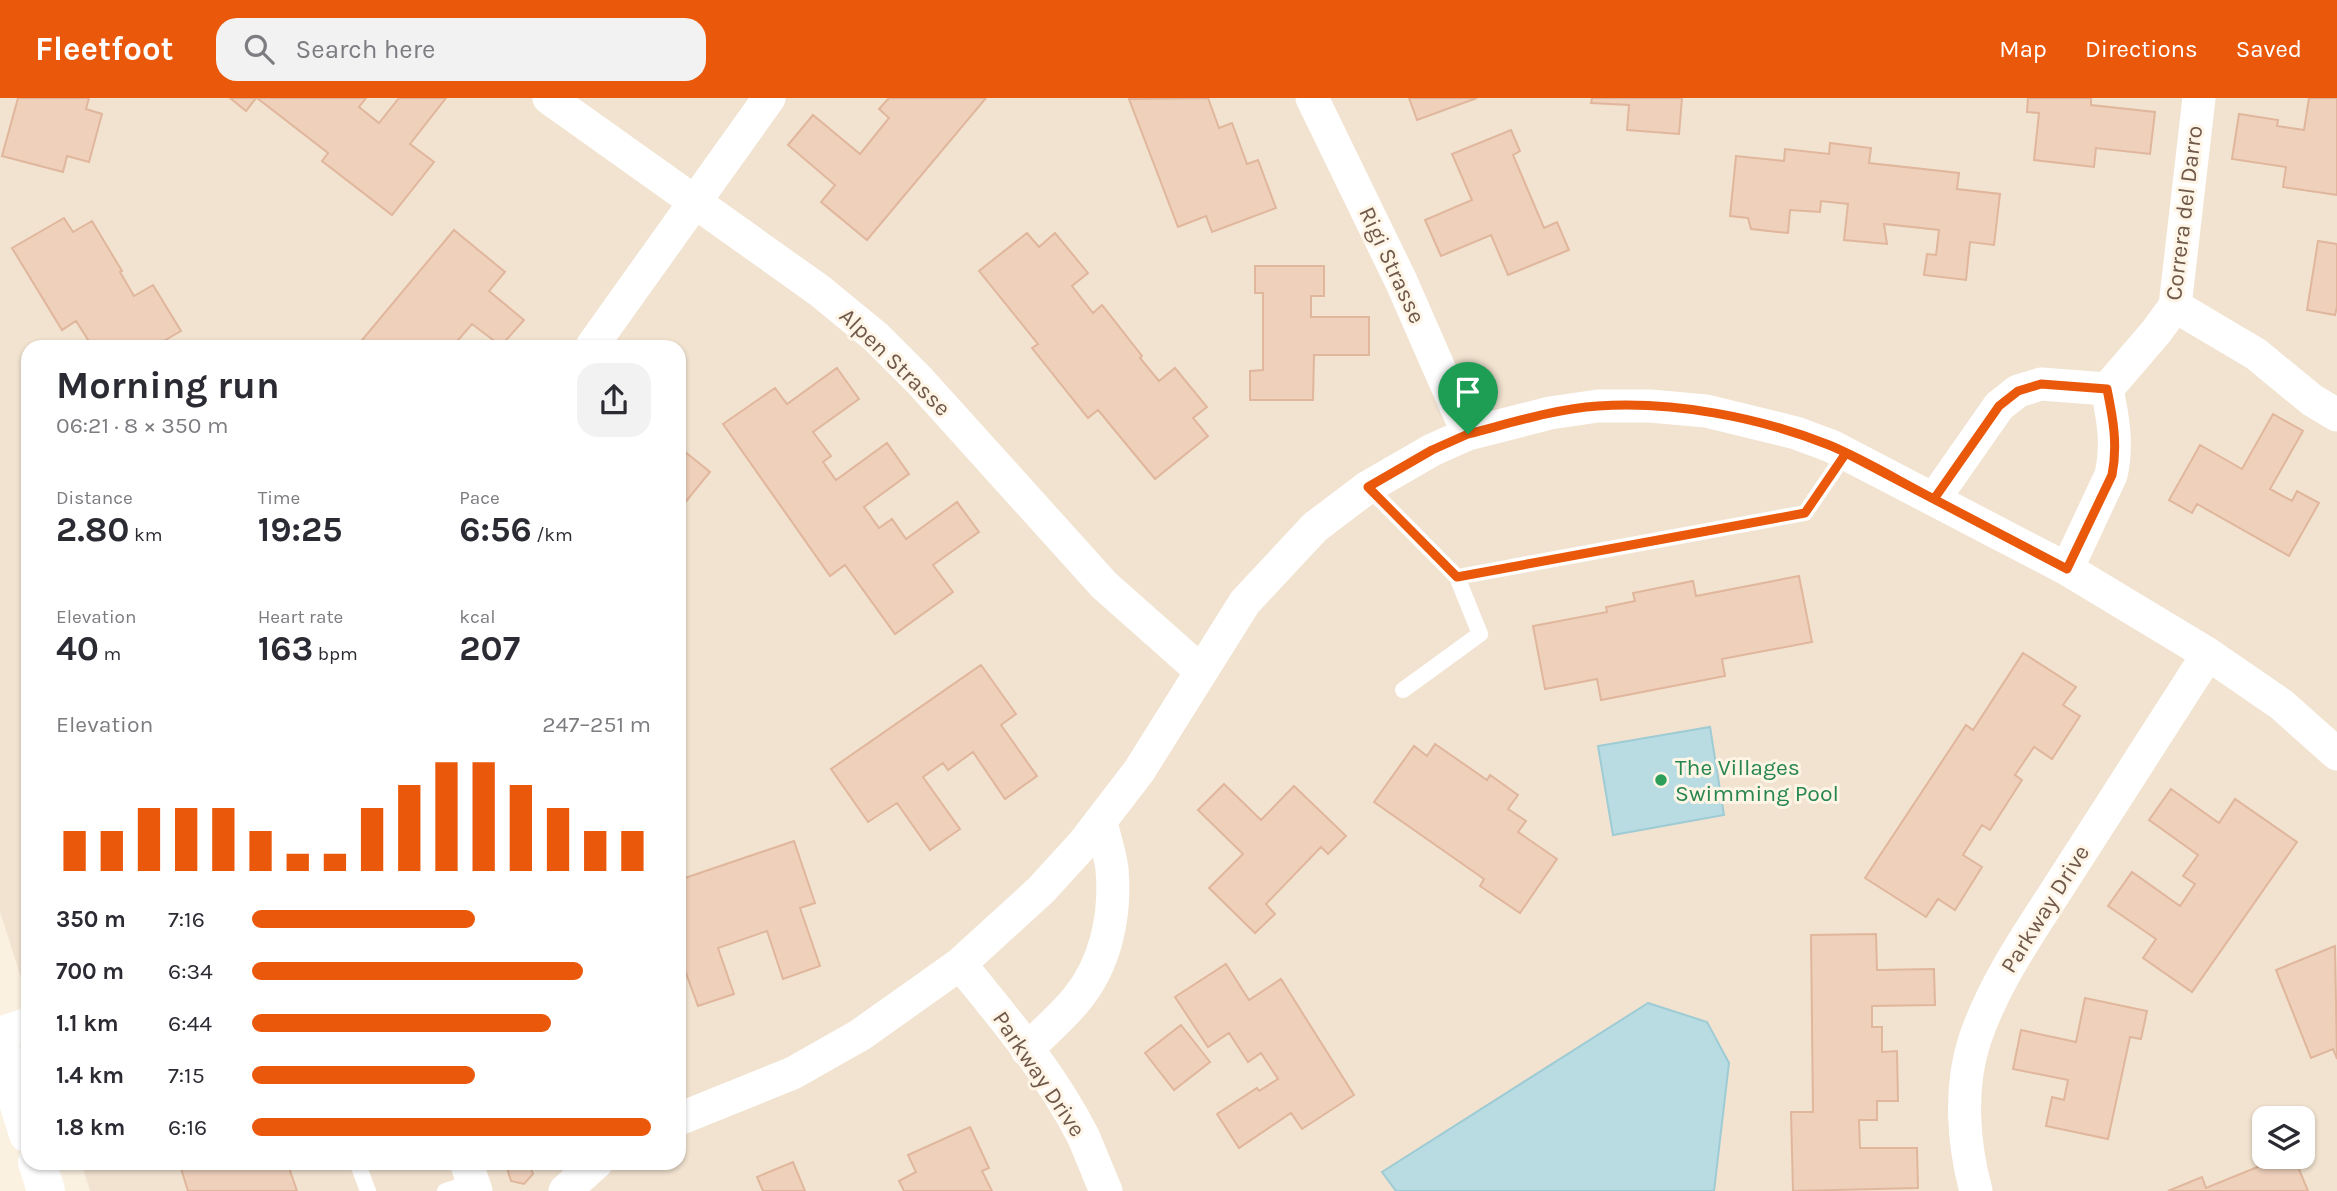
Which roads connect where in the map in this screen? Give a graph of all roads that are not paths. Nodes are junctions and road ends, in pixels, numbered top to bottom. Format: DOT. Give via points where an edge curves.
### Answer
graph roads {
  1 [pos="549,98"];
  2 [pos="769,98"];
  3 [pos="1312,98"];
  4 [pos="2199,98"];
  5 [pos="695,202"];
  6 [pos="2175,306"];
  7 [pos="596,340"];
  8 [pos="2107,389"];
  9 [pos="2337,415"];
  10 [pos="1468,434"];
  11 [pos="1846,453"];
  12 [pos="1368,487"];
  13 [pos="1934,499"];
  14 [pos="2067,569"];
  15 [pos="1457,577"];
  16 [pos="2208,654"];
  17 [pos="1200,671"];
  18 [pos="1402,690"];
  19 [pos="2337,754"];
  20 [pos="1101,821"];
  21 [pos="960,964"];
  22 [pos="21,1026"];
  23 [pos="0,1034"];
  24 [pos="0,1045"];
  25 [pos="1027,1050"];
  26 [pos="21,1111"];
  27 [pos="686,1116"];
  28 [pos="39,1170"];
  29 [pos="360,1170"];
  30 [pos="588,1170"];
  31 [pos="46,1191"];
  32 [pos="368,1191"];
  33 [pos="565,1191"];
  34 [pos="1106,1191"];
  35 [pos="1976,1191"];
  1 -- 5 [label="street, Alpen Strasse"];
  2 -- 5 [label="street"];
  3 -- 10 [label="street, Rigi Strasse" via="1401,281"];
  4 -- 6 [label="street, Correra del Darro"];
  5 -- 7 [label="street"];
  5 -- 17 [label="street, Alpen Strasse" via="876,337 1104,585"];
  6 -- 8 [label="street, Correra del Darro"];
  6 -- 9 [label="street" via="2256,354"];
  8 -- 13 [label="street" via="2041,384 2018,391 1999,406"];
  8 -- 14 [label="street" via="2115,426 2112,475"];
  10 -- 11 [label="street" via="1550,413 1598,406 1650,406 1706,411 1796,433"];
  10 -- 12 [label="street"];
  11 -- 13 [label="street"];
  11 -- 15 [label="lane" via="1805,513"];
  12 -- 15 [label="lane"];
  12 -- 17 [label="street" via="1315,527 1245,603"];
  13 -- 14 [label="street"];
  14 -- 16 [label="street"];
  15 -- 18 [label="lane" via="1480,634"];
  16 -- 19 [label="street" via="2282,705"];
  16 -- 35 [label="street, Parkway Drive" via="2000,979 1975,1040 1966,1077 1965,1131"];
  17 -- 20 [label="street" via="1139,771"];
  20 -- 21 [label="street" via="1041,890"];
  20 -- 25 [label="street" via="1112,867 1112,900 1099,965 1077,999"];
  21 -- 25 [label="street, Parkway Drive"];
  21 -- 27 [label="street" via="860,1035 793,1073"];
  22 -- 23 [label="street"];
  24 -- 26 [label="street"];
  25 -- 34 [label="street, Parkway Drive" via="1083,1136"];
  28 -- 31 [label="street"];
  29 -- 32 [label="lane"];
  30 -- 33 [label="street"];
}
